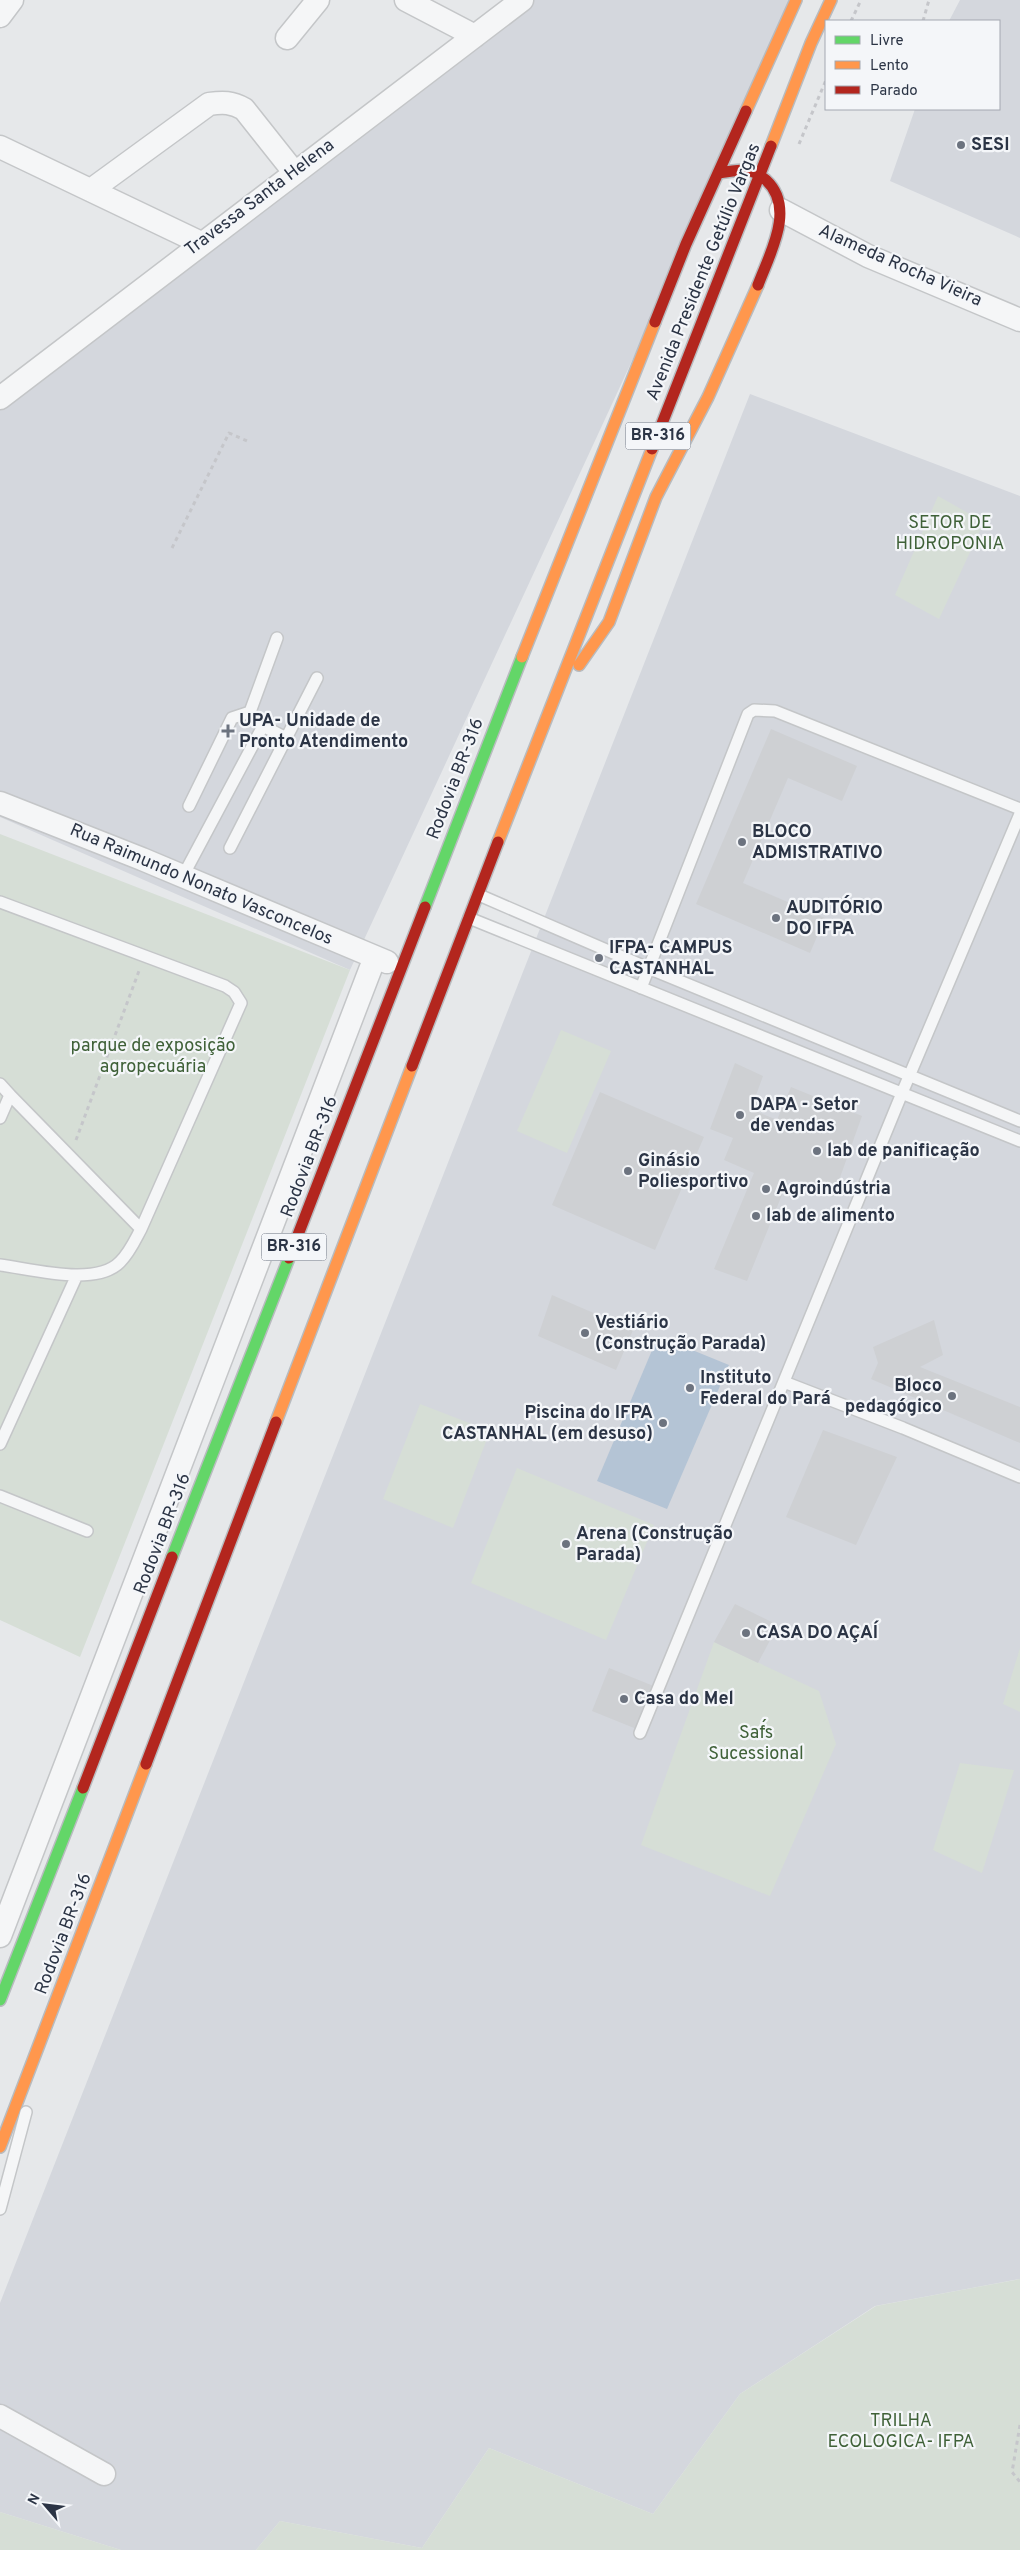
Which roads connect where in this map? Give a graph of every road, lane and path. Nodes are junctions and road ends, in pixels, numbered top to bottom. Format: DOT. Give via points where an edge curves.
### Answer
graph roads {
  1 [pos="12,0"];
  2 [pos="318,0"];
  3 [pos="406,0"];
  4 [pos="522,0"];
  5 [pos="796,0"];
  6 [pos="831,0"];
  7 [pos="860,0"];
  8 [pos="929,0"];
  9 [pos="0,16"];
  10 [pos="852,20"];
  11 [pos="923,20"];
  12 [pos="475,36"];
  13 [pos="288,38"];
  14 [pos="825,82"];
  15 [pos="820,94"];
  16 [pos="825,94"];
  17 [pos="799,145"];
  18 [pos="0,146"];
  19 [pos="294,172"];
  20 [pos="718,173"];
  21 [pos="761,176"];
  22 [pos="90,190"];
  23 [pos="781,210"];
  24 [pos="201,243"];
  25 [pos="1020,320"];
  26 [pos="0,398"];
  27 [pos="247,441"];
  28 [pos="586,493"];
  29 [pos="172,548"];
  30 [pos="277,638"];
  31 [pos="317,678"];
  32 [pos="556,696"];
  33 [pos="250,712"];
  34 [pos="263,726"];
  35 [pos="286,738"];
  36 [pos="0,803"];
  37 [pos="189,806"];
  38 [pos="1020,810"];
  39 [pos="1020,814"];
  40 [pos="230,848"];
  41 [pos="183,876"];
  42 [pos="479,894"];
  43 [pos="0,902"];
  44 [pos="469,918"];
  45 [pos="144,956"];
  46 [pos="375,957"];
  47 [pos="402,968"];
  48 [pos="648,968"];
  49 [pos="641,988"];
  50 [pos="910,1077"];
  51 [pos="0,1084"];
  52 [pos="902,1093"];
  53 [pos="10,1095"];
  54 [pos="0,1118"];
  55 [pos="1020,1121"];
  56 [pos="1020,1141"];
  57 [pos="70,1156"];
  58 [pos="141,1229"];
  59 [pos="0,1265"];
  60 [pos="76,1275"];
  61 [pos="784,1382"];
  62 [pos="0,1444"];
  63 [pos="1020,1478"];
  64 [pos="0,1496"];
  65 [pos="87,1531"];
  66 [pos="640,1733"];
  67 [pos="0,1936"];
  68 [pos="0,2000"];
  69 [pos="32,2065"];
  70 [pos="0,2148"];
  71 [pos="0,2209"];
  72 [pos="0,2416"];
  73 [pos="1020,2425"];
  74 [pos="104,2474"];
  75 [pos="1020,2482"];
  1 -- 9 [label="street"];
  2 -- 13 [label="street"];
  3 -- 12 [label="street"];
  4 -- 12 [label="street, Travessa Santa Helena"];
  5 -- 20 [label="highway, Avenida Presidente Getúlio Vargas / BR-316"];
  6 -- 21 [label="highway, Avenida Presidente Getúlio Vargas / BR-316" via="811,43"];
  7 -- 10 [label="path"];
  8 -- 11 [label="path"];
  12 -- 19 [label="street, Travessa Santa Helena"];
  14 -- 15 [label="path"];
  15 -- 16 [label="path"];
  15 -- 17 [label="path"];
  18 -- 22 [label="street"];
  19 -- 22 [label="street" via="244,109 222,102 209,104"];
  19 -- 24 [label="street, Travessa Santa Helena"];
  20 -- 21 [label="highway" via="741,170"];
  20 -- 28 [label="highway, Avenida Presidente Getúlio Vargas / BR-316" via="686,244"];
  21 -- 23 [label="highway" via="775,188"];
  21 -- 32 [label="highway, Avenida Presidente Getúlio Vargas / BR-316"];
  22 -- 24 [label="street"];
  23 -- 25 [label="street, Alameda Rocha Vieira" via="868,256"];
  23 -- 32 [label="highway" via="778,230 755,294 708,397 656,497 609,622"];
  24 -- 26 [label="street, Travessa Santa Helena"];
  27 -- 29 [label="path" via="230,433"];
  28 -- 47 [label="highway, Rodovia BR-316 / BR-316"];
  30 -- 33 [label="lane"];
  31 -- 35 [label="lane"];
  32 -- 42 [label="highway, Rodovia BR-316 / BR-316"];
  33 -- 34 [label="lane"];
  33 -- 37 [label="lane" via="232,718"];
  34 -- 35 [label="lane"];
  34 -- 41 [label="lane"];
  35 -- 40 [label="lane"];
  36 -- 41 [label="street, Rua Raimundo Nonato Vasconcelos"];
  38 -- 48 [label="lane" via="775,711 754,710 748,714"];
  39 -- 50 [label="lane"];
  41 -- 46 [label="street, Rua Raimundo Nonato Vasconcelos"];
  42 -- 44 [label="highway, Rodovia BR-316 / BR-316"];
  42 -- 48 [label="lane"];
  43 -- 45 [label="lane"];
  44 -- 49 [label="lane"];
  44 -- 69 [label="highway, Rodovia BR-316 / BR-316"];
  45 -- 57 [label="path"];
  45 -- 58 [label="lane" via="225,986 242,1003"];
  46 -- 47 [label="street, Rua Raimundo Nonato Vasconcelos"];
  46 -- 67 [label="street"];
  47 -- 68 [label="highway, Rodovia BR-316 / BR-316"];
  48 -- 49 [label="lane"];
  48 -- 50 [label="lane"];
  49 -- 52 [label="lane"];
  50 -- 52 [label="lane"];
  50 -- 55 [label="lane"];
  51 -- 53 [label="lane"];
  52 -- 56 [label="lane"];
  52 -- 61 [label="lane"];
  53 -- 54 [label="lane"];
  53 -- 57 [label="lane"];
  57 -- 58 [label="lane"];
  58 -- 60 [label="lane" via="132,1248 119,1263 100,1274"];
  59 -- 60 [label="lane"];
  60 -- 62 [label="lane"];
  61 -- 63 [label="lane"];
  61 -- 66 [label="lane"];
  64 -- 65 [label="lane"];
  69 -- 70 [label="highway, Rodovia BR-316 / BR-316"];
  69 -- 71 [label="lane" via="28,2108"];
  72 -- 74 [label="street"];
  73 -- 75 [label="path" via="1012,2472"];
}
